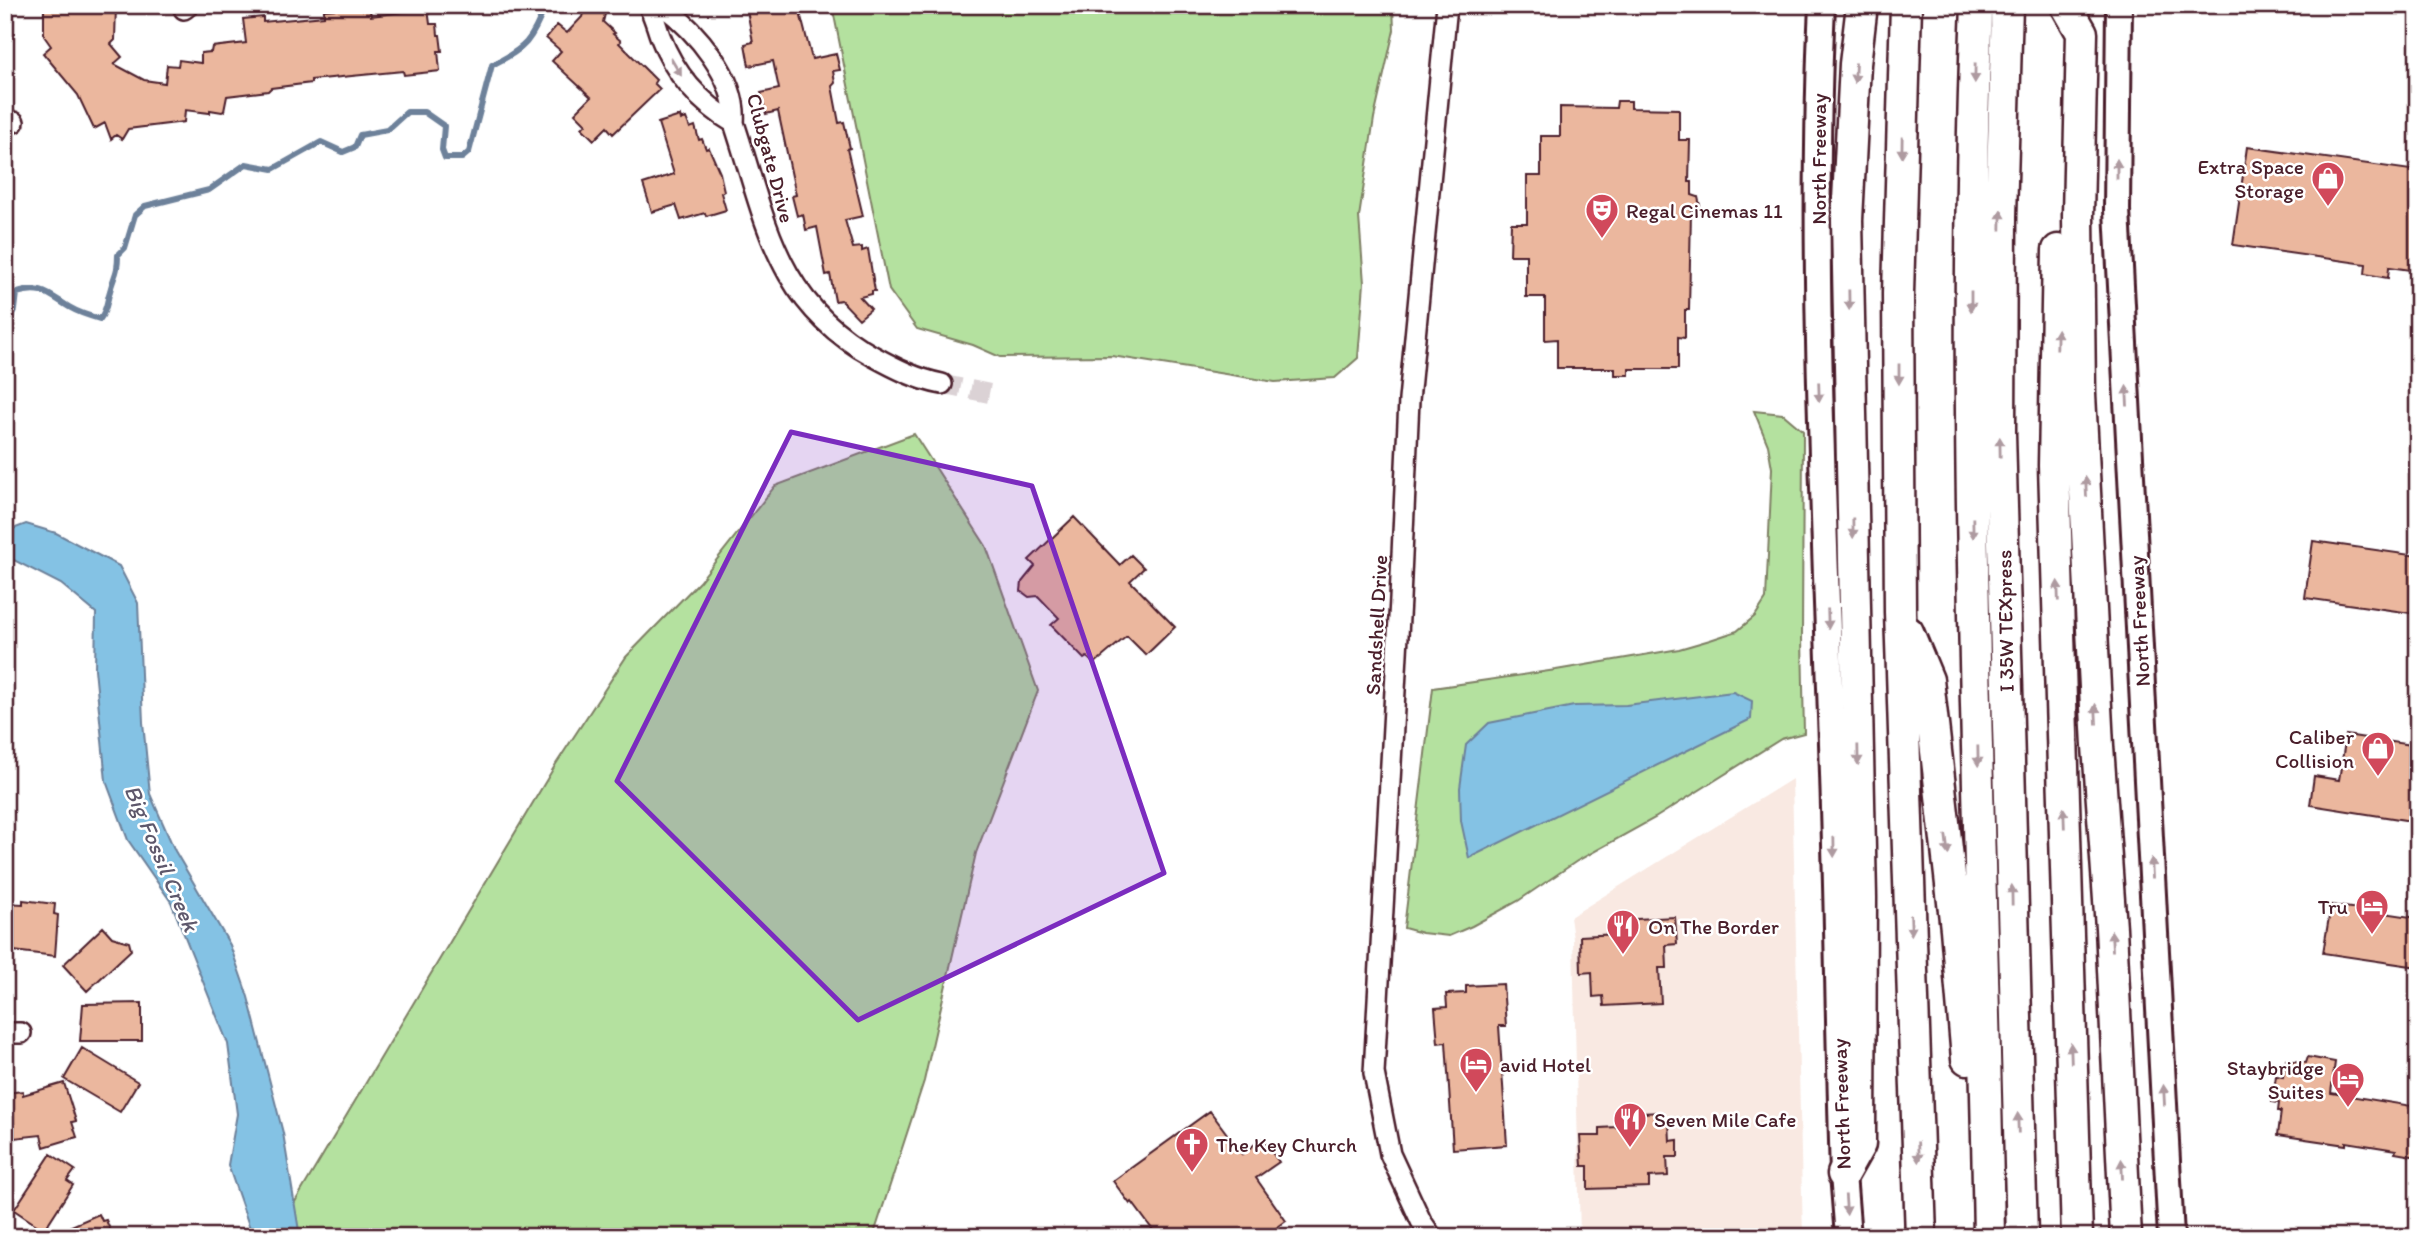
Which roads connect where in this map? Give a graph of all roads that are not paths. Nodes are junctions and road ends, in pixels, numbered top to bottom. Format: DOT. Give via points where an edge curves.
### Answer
graph roads {
  1 [pos="649,5"];
  2 [pos="662,5"];
  3 [pos="1447,5"];
  4 [pos="1822,5"];
  5 [pos="1862,5"];
  6 [pos="1906,5"];
  7 [pos="1977,5"];
  8 [pos="2007,5"];
  9 [pos="2064,5"];
  10 [pos="2119,5"];
  11 [pos="734,123"];
  12 [pos="942,384"];
  13 [pos="1900,612"];
  14 [pos="1843,1174"];
  15 [pos="1432,1237"];
  16 [pos="1848,1237"];
  17 [pos="1921,1237"];
  18 [pos="1981,1237"];
  19 [pos="1989,1237"];
  20 [pos="2022,1237"];
  21 [pos="2077,1237"];
  22 [pos="2126,1237"];
  23 [pos="2171,1237"];
  1 -- 11 [label="street, one-way" via="683,78"];
  2 -- 11 [label="street, Clubgate Drive" via="683,21 720,67 735,109"];
  3 -- 15 [label="street, Sandshell Drive" via="1409,400 1374,1073 1390,1154"];
  4 -- 14 [label="main road, North Freeway, one-way" via="1817,283"];
  5 -- 14 [label="highway, one-way" via="1847,220 1860,885 1860,1144"];
  6 -- 13 [label="highway, one-way" via="1898,294"];
  7 -- 19 [label="highway, I 35W TEXpress, one-way" via="1970,435"];
  20 -- 8 [label="highway, I 35W TEXpress, one-way" via="2000,433"];
  21 -- 9 [label="highway, one-way" via="2054,465"];
  22 -- 9 [label="highway, one-way" via="2080,394 2082,33"];
  23 -- 10 [label="main road, North Freeway, one-way" via="2117,210"];
  11 -- 12 [label="street, Clubgate Drive" via="769,238 818,316 854,345 903,372"];
  13 -- 17 [label="highway, one-way"];
  13 -- 18 [label="highway, one-way" via="1928,680 1956,929"];
  14 -- 16 [label="main road, North Freeway, one-way"];
}
